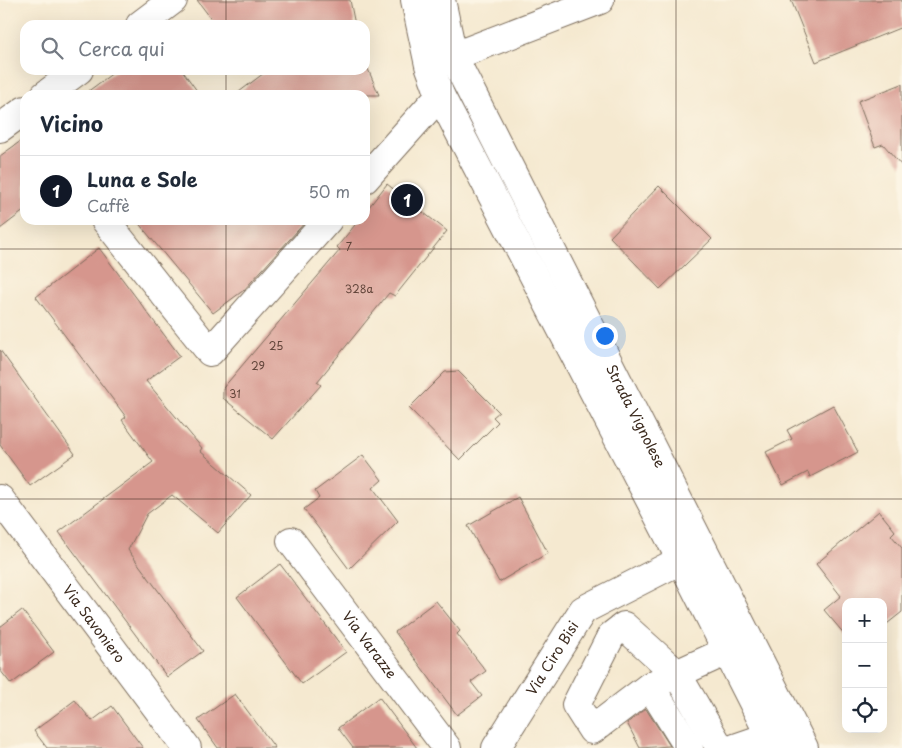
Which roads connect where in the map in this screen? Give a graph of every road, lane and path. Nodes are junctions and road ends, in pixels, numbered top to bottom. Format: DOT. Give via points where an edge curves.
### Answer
graph roads {
  1 [pos="173,0"];
  2 [pos="415,0"];
  3 [pos="441,0"];
  4 [pos="600,0"];
  5 [pos="147,20"];
  6 [pos="441,61"];
  7 [pos="72,75"];
  8 [pos="53,90"];
  9 [pos="440,96"];
  10 [pos="370,173"];
  11 [pos="109,225"];
  12 [pos="324,225"];
  13 [pos="0,499"];
  14 [pos="291,541"];
  15 [pos="681,560"];
  16 [pos="727,651"];
  17 [pos="677,674"];
  18 [pos="650,686"];
  19 [pos="773,742"];
  20 [pos="187,748"];
  21 [pos="447,748"];
  22 [pos="496,748"];
  23 [pos="689,748"];
  24 [pos="720,748"];
  25 [pos="735,748"];
  26 [pos="804,748"];
  1 -- 5 [label="street"];
  2 -- 6 [label="street, Strada Vignolese"];
  3 -- 6 [label="street, Strada Vignolese"];
  4 -- 6 [label="street"];
  6 -- 9 [label="street, Strada Vignolese"];
  6 -- 26 [label="street, Strada Vignolese"];
  7 -- 8 [label="street"];
  9 -- 10 [label="street"];
  9 -- 15 [label="street, Strada Vignolese"];
  11 -- 12 [label="street" via="210,352"];
  13 -- 20 [label="street, Via Savoniero"];
  14 -- 21 [label="street, Via Varazze"];
  15 -- 16 [label="street, Strada Vignolese"];
  15 -- 22 [label="street, Via Ciro Bisi" via="583,610"];
  16 -- 17 [label="street"];
  16 -- 19 [label="street, Strada Vignolese"];
  17 -- 18 [label="street"];
  17 -- 18 [label="street" via="624,626 611,636 576,705 592,730"];
  17 -- 24 [label="street"];
  18 -- 23 [label="street"];
  19 -- 25 [label="street"];
}
